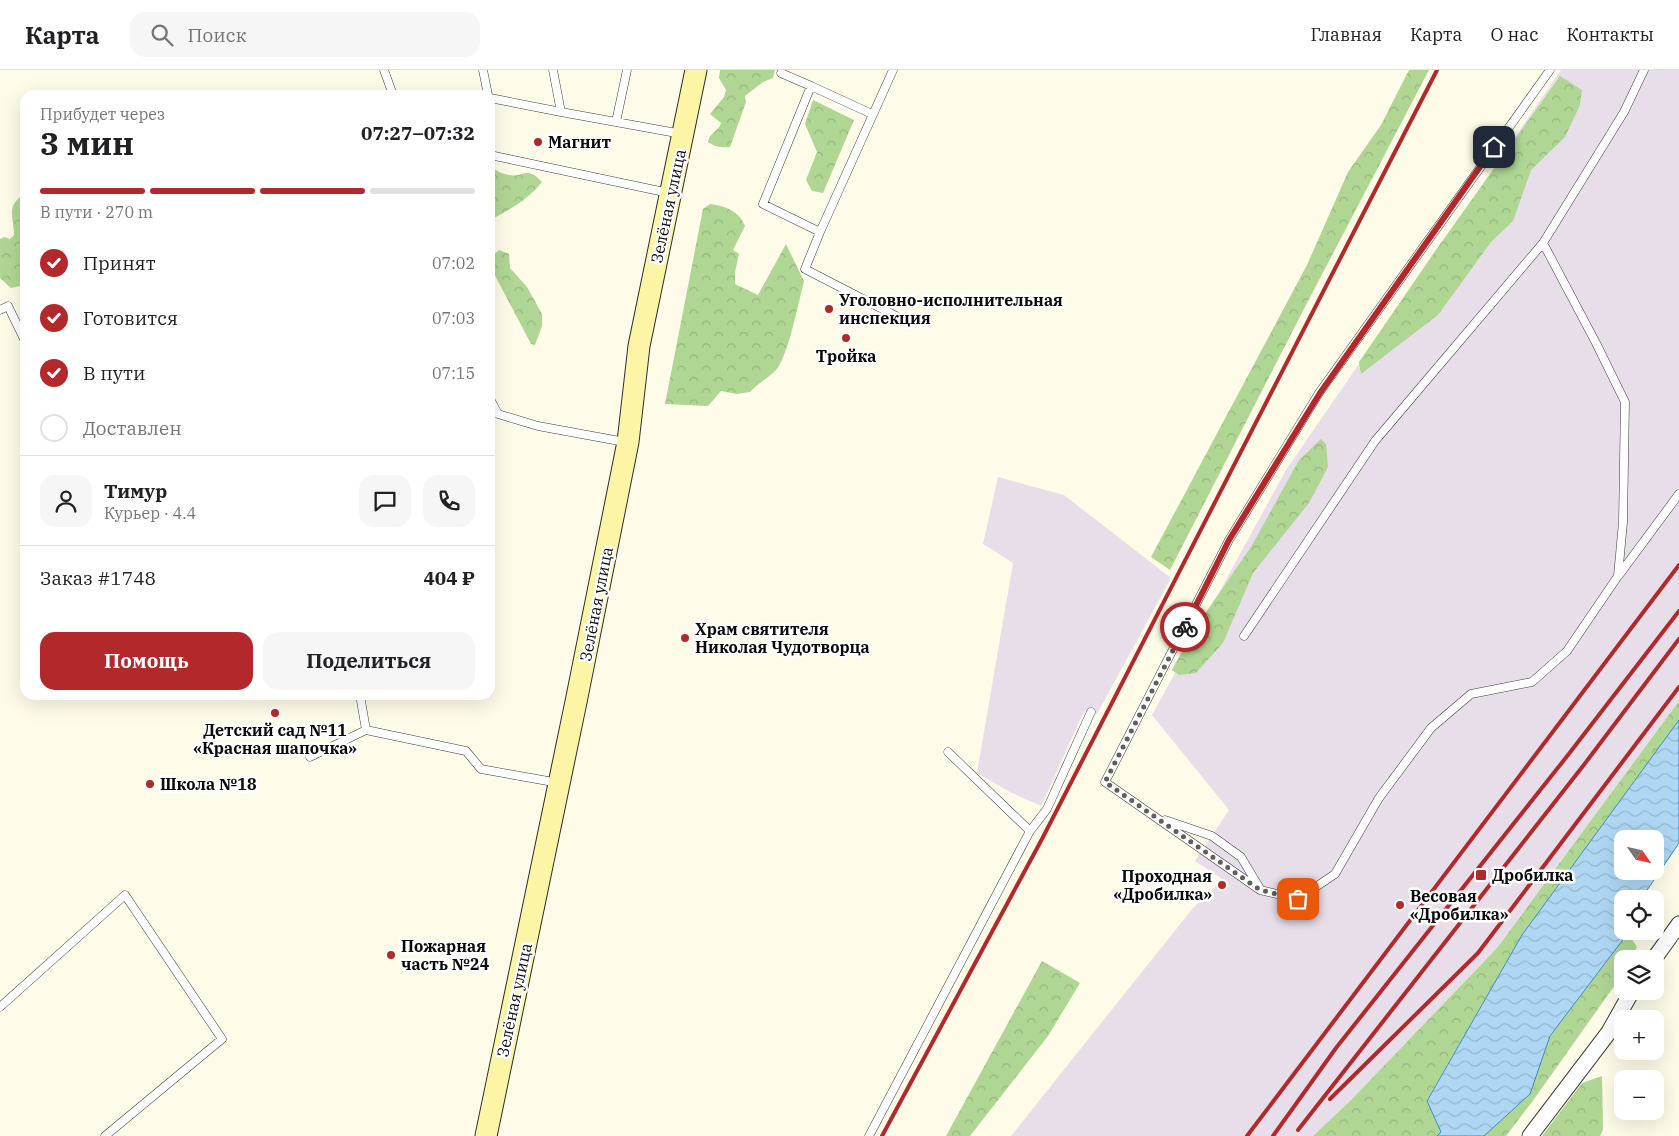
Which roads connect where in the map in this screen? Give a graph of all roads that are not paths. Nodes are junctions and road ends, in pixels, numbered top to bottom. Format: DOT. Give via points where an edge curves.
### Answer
graph roads {
  1 [pos="384,70"];
  2 [pos="482,70"];
  3 [pos="553,70"];
  4 [pos="627,70"];
  5 [pos="696,70"];
  6 [pos="893,70"];
  7 [pos="1550,70"];
  8 [pos="1644,70"];
  9 [pos="781,73"];
  10 [pos="811,86"];
  11 [pos="391,90"];
  12 [pos="487,90"];
  13 [pos="495,99"];
  14 [pos="561,112"];
  15 [pos="872,114"];
  16 [pos="616,122"];
  17 [pos="683,134"];
  18 [pos="495,156"];
  19 [pos="671,193"];
  20 [pos="820,232"];
  21 [pos="1543,243"];
  22 [pos="0,310"];
  23 [pos="896,316"];
  24 [pos="20,331"];
  25 [pos="495,408"];
  26 [pos="628,442"];
  27 [pos="1679,494"];
  28 [pos="1618,576"];
  29 [pos="1244,636"];
  30 [pos="361,700"];
  31 [pos="1091,712"];
  32 [pos="366,730"];
  33 [pos="948,752"];
  34 [pos="310,757"];
  35 [pos="559,783"];
  36 [pos="1156,817"];
  37 [pos="1030,831"];
  38 [pos="1260,890"];
  39 [pos="1679,924"];
  40 [pos="1660,950"];
  41 [pos="1627,1000"];
  42 [pos="0,1007"];
  43 [pos="105,1136"];
  44 [pos="486,1136"];
  45 [pos="869,1136"];
  46 [pos="1530,1136"];
  1 -- 11 [label="lane"];
  2 -- 12 [label="lane"];
  3 -- 14 [label="lane"];
  4 -- 16 [label="lane"];
  5 -- 17 [label="main road, Зелёная улица"];
  6 -- 15 [label="lane"];
  7 -- 36 [label="lane" via="1320,393 1229,540 1105,782"];
  8 -- 21 [label="lane" via="1624,112"];
  9 -- 10 [label="lane"];
  10 -- 15 [label="lane"];
  10 -- 20 [label="lane" via="763,204"];
  13 -- 14 [label="lane"];
  14 -- 16 [label="lane"];
  15 -- 20 [label="lane"];
  16 -- 17 [label="lane"];
  17 -- 19 [label="main road, Зелёная улица"];
  18 -- 19 [label="lane"];
  19 -- 26 [label="main road, Зелёная улица" via="639,346"];
  20 -- 23 [label="lane" via="805,268"];
  21 -- 28 [label="lane" via="1625,402 1623,522"];
  21 -- 29 [label="lane" via="1375,441"];
  22 -- 24 [label="lane" via="8,306"];
  25 -- 26 [label="lane" via="498,414 538,426"];
  26 -- 35 [label="main road, Зелёная улица"];
  27 -- 28 [label="lane"];
  28 -- 38 [label="lane" via="1567,651 1532,682 1471,694 1431,728 1379,798 1334,874 1298,899"];
  30 -- 32 [label="lane"];
  31 -- 37 [label="lane" via="1048,809"];
  32 -- 34 [label="lane"];
  32 -- 35 [label="lane" via="466,751 480,769"];
  33 -- 37 [label="lane"];
  35 -- 44 [label="main road, Зелёная улица"];
  36 -- 38 [label="lane"];
  36 -- 38 [label="lane" via="1212,836 1241,857"];
  37 -- 45 [label="lane"];
  39 -- 40 [label="street"];
  41 -- 46 [label="street" via="1610,1032"];
  42 -- 43 [label="lane" via="125,896 222,1039"];
}
